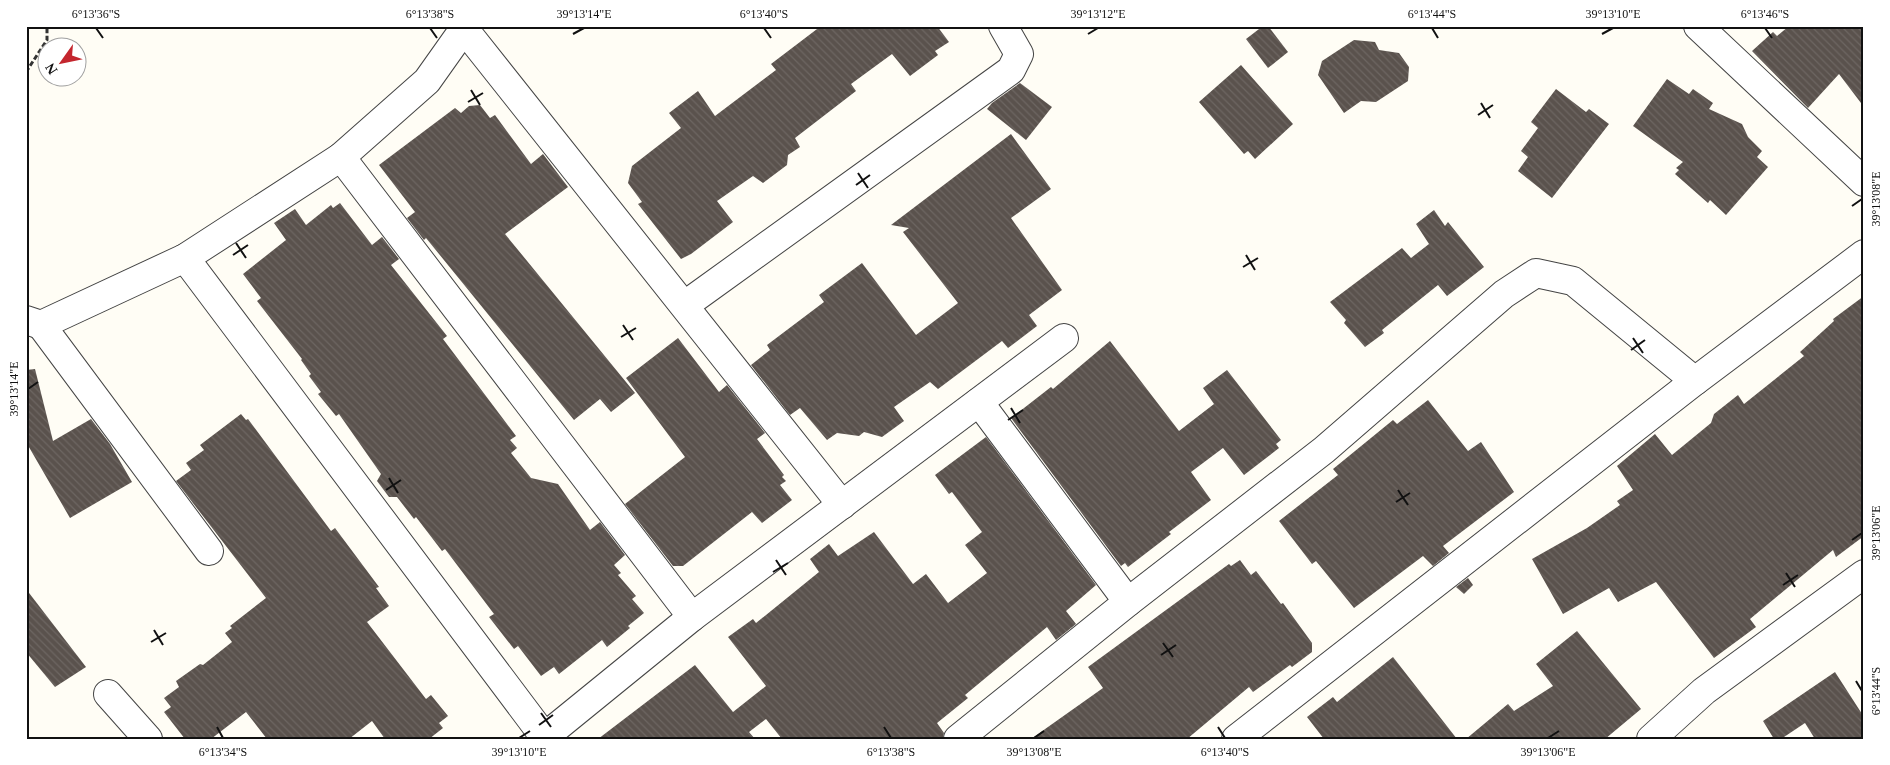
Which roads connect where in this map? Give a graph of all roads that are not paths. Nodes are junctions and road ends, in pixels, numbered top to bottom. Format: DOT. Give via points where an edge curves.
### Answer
graph roads {
  1 [pos="1003,26"];
  2 [pos="1698,26"];
  3 [pos="466,28"];
  4 [pos="341,157"];
  5 [pos="1864,182"];
  6 [pos="1864,254"];
  7 [pos="185,258"];
  8 [pos="685,306"];
  9 [pos="34,322"];
  10 [pos="1064,338"];
  11 [pos="1695,381"];
  12 [pos="979,402"];
  13 [pos="842,505"];
  14 [pos="209,551"];
  15 [pos="1864,574"];
  16 [pos="1128,602"];
  17 [pos="692,617"];
  18 [pos="108,694"];
  19 [pos="544,738"];
  20 [pos="148,739"];
  21 [pos="958,739"];
  22 [pos="1236,739"];
  23 [pos="1651,739"];
  1 -- 8 [label="street" via="1018,54 1011,70"];
  2 -- 5 [label="street"];
  3 -- 4 [label="street" via="427,81"];
  3 -- 8 [label="street"];
  4 -- 7 [label="street"];
  4 -- 17 [label="street"];
  6 -- 11 [label="street"];
  7 -- 9 [label="street"];
  7 -- 19 [label="street"];
  8 -- 13 [label="street"];
  9 -- 14 [label="street"];
  10 -- 12 [label="street"];
  11 -- 16 [label="street" via="1572,280 1536,273 1504,294 1324,450"];
  11 -- 22 [label="street"];
  12 -- 13 [label="street"];
  12 -- 16 [label="street"];
  13 -- 17 [label="street"];
  15 -- 23 [label="street" via="1704,691"];
  16 -- 21 [label="street"];
  17 -- 19 [label="street"];
  18 -- 20 [label="street"];
}
